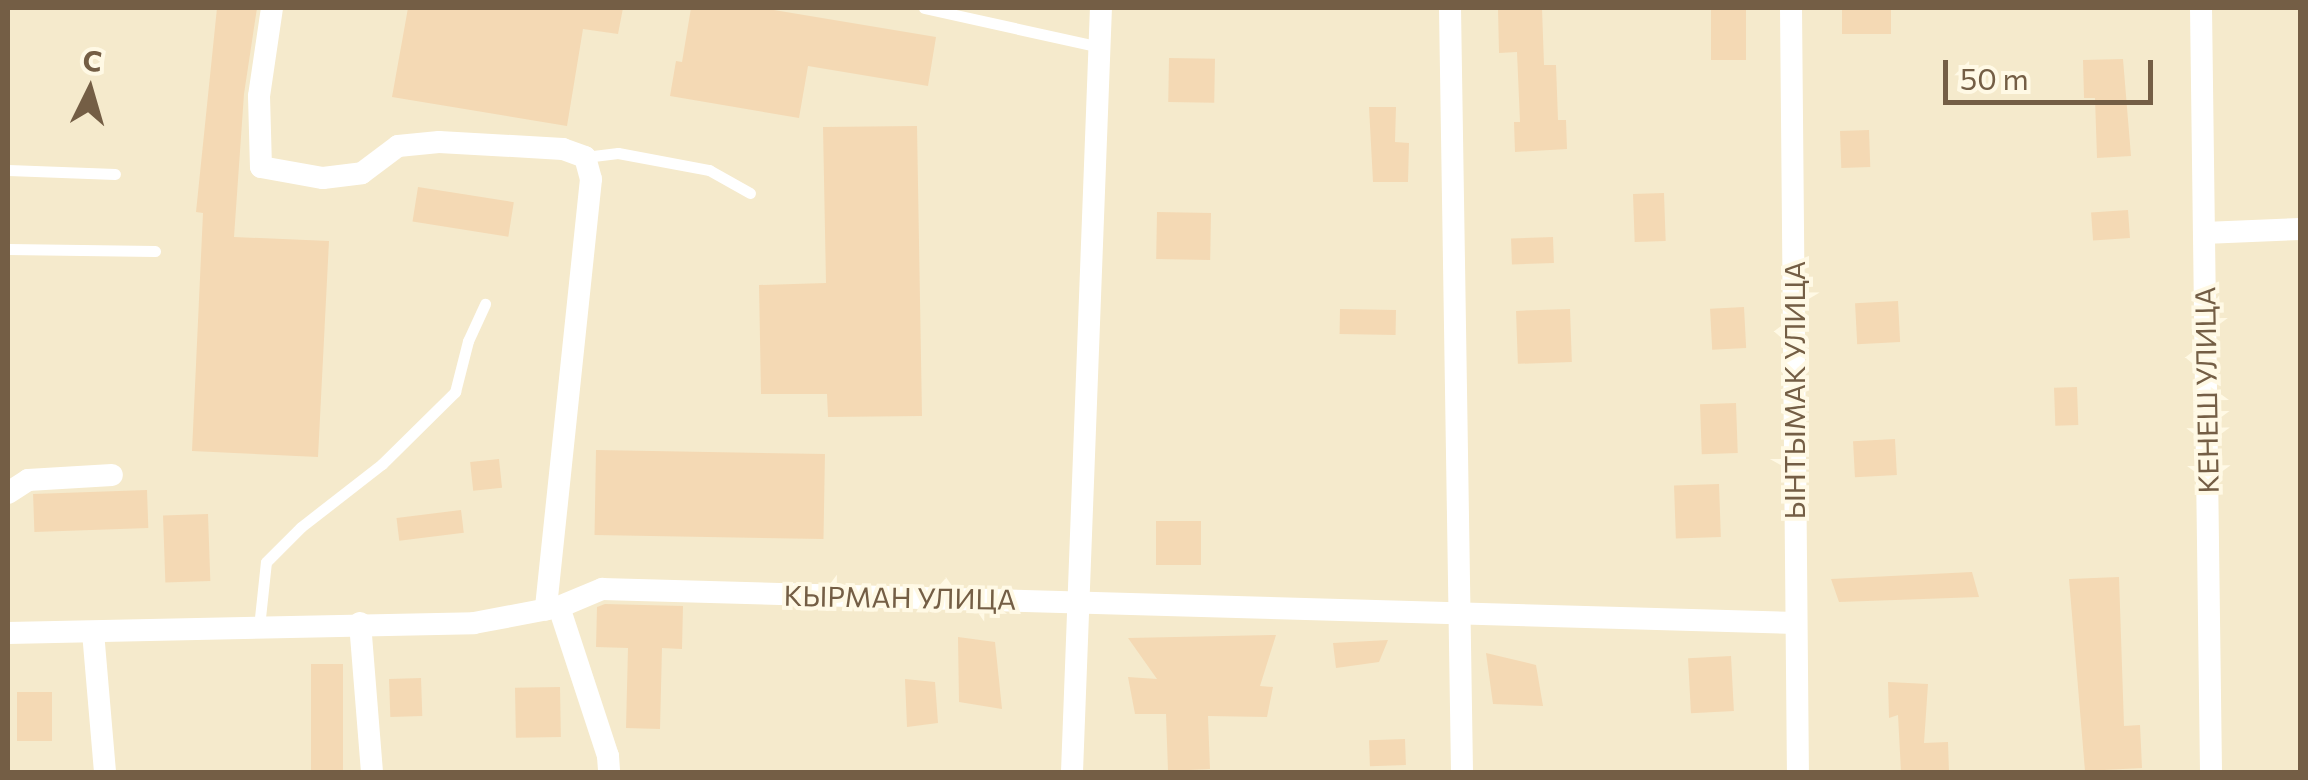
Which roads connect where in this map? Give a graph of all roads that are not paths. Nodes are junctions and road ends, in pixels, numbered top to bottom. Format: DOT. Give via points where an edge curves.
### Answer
graph roads {
  1 [pos="272,8"];
  2 [pos="924,8"];
  3 [pos="1101,8"];
  4 [pos="1450,8"];
  5 [pos="1791,8"];
  6 [pos="2201,8"];
  7 [pos="1100,48"];
  8 [pos="585,157"];
  9 [pos="8,170"];
  10 [pos="115,174"];
  11 [pos="750,193"];
  12 [pos="2300,229"];
  13 [pos="2204,233"];
  14 [pos="8,249"];
  15 [pos="155,251"];
  16 [pos="485,304"];
  17 [pos="112,475"];
  18 [pos="8,493"];
  19 [pos="1076,601"];
  20 [pos="553,609"];
  21 [pos="1462,613"];
  22 [pos="1796,622"];
  23 [pos="360,623"];
  24 [pos="258,626"];
  25 [pos="93,632"];
  26 [pos="8,634"];
  27 [pos="105,772"];
  28 [pos="372,772"];
  29 [pos="608,772"];
  30 [pos="1072,772"];
  31 [pos="1462,772"];
  32 [pos="1798,772"];
  33 [pos="2211,772"];
  1 -- 8 [label="street" via="259,96 262,167 323,178 362,173 398,146 439,142 562,149"];
  2 -- 7 [label="lane"];
  3 -- 7 [label="street"];
  4 -- 21 [label="street"];
  5 -- 22 [label="street, ЫНТЫМАК УЛИЦА"];
  6 -- 13 [label="street, КЕНЕШ УЛИЦА"];
  7 -- 19 [label="street"];
  8 -- 11 [label="lane" via="618,153 709,170"];
  8 -- 20 [label="street" via="590,180"];
  9 -- 10 [label="lane"];
  12 -- 13 [label="street"];
  13 -- 33 [label="street, КЕНЕШ УЛИЦА"];
  14 -- 15 [label="lane"];
  16 -- 24 [label="lane" via="455,392 266,562"];
  17 -- 18 [label="street" via="28,480"];
  19 -- 20 [label="street, КЫРМАН УЛИЦА" via="602,590"];
  19 -- 21 [label="street, КЫРМАН УЛИЦА"];
  19 -- 30 [label="street"];
  20 -- 23 [label="street, КЫРМАН УЛИЦА" via="474,623"];
  20 -- 29 [label="street" via="608,756"];
  21 -- 22 [label="street, КЫРМАН УЛИЦА"];
  21 -- 31 [label="street"];
  22 -- 32 [label="street, ЫНТЫМАК УЛИЦА"];
  23 -- 24 [label="street, КЫРМАН УЛИЦА"];
  23 -- 28 [label="street"];
  24 -- 25 [label="street, КЫРМАН УЛИЦА"];
  25 -- 26 [label="street, КЫРМАН УЛИЦА"];
  25 -- 27 [label="street"];
}
